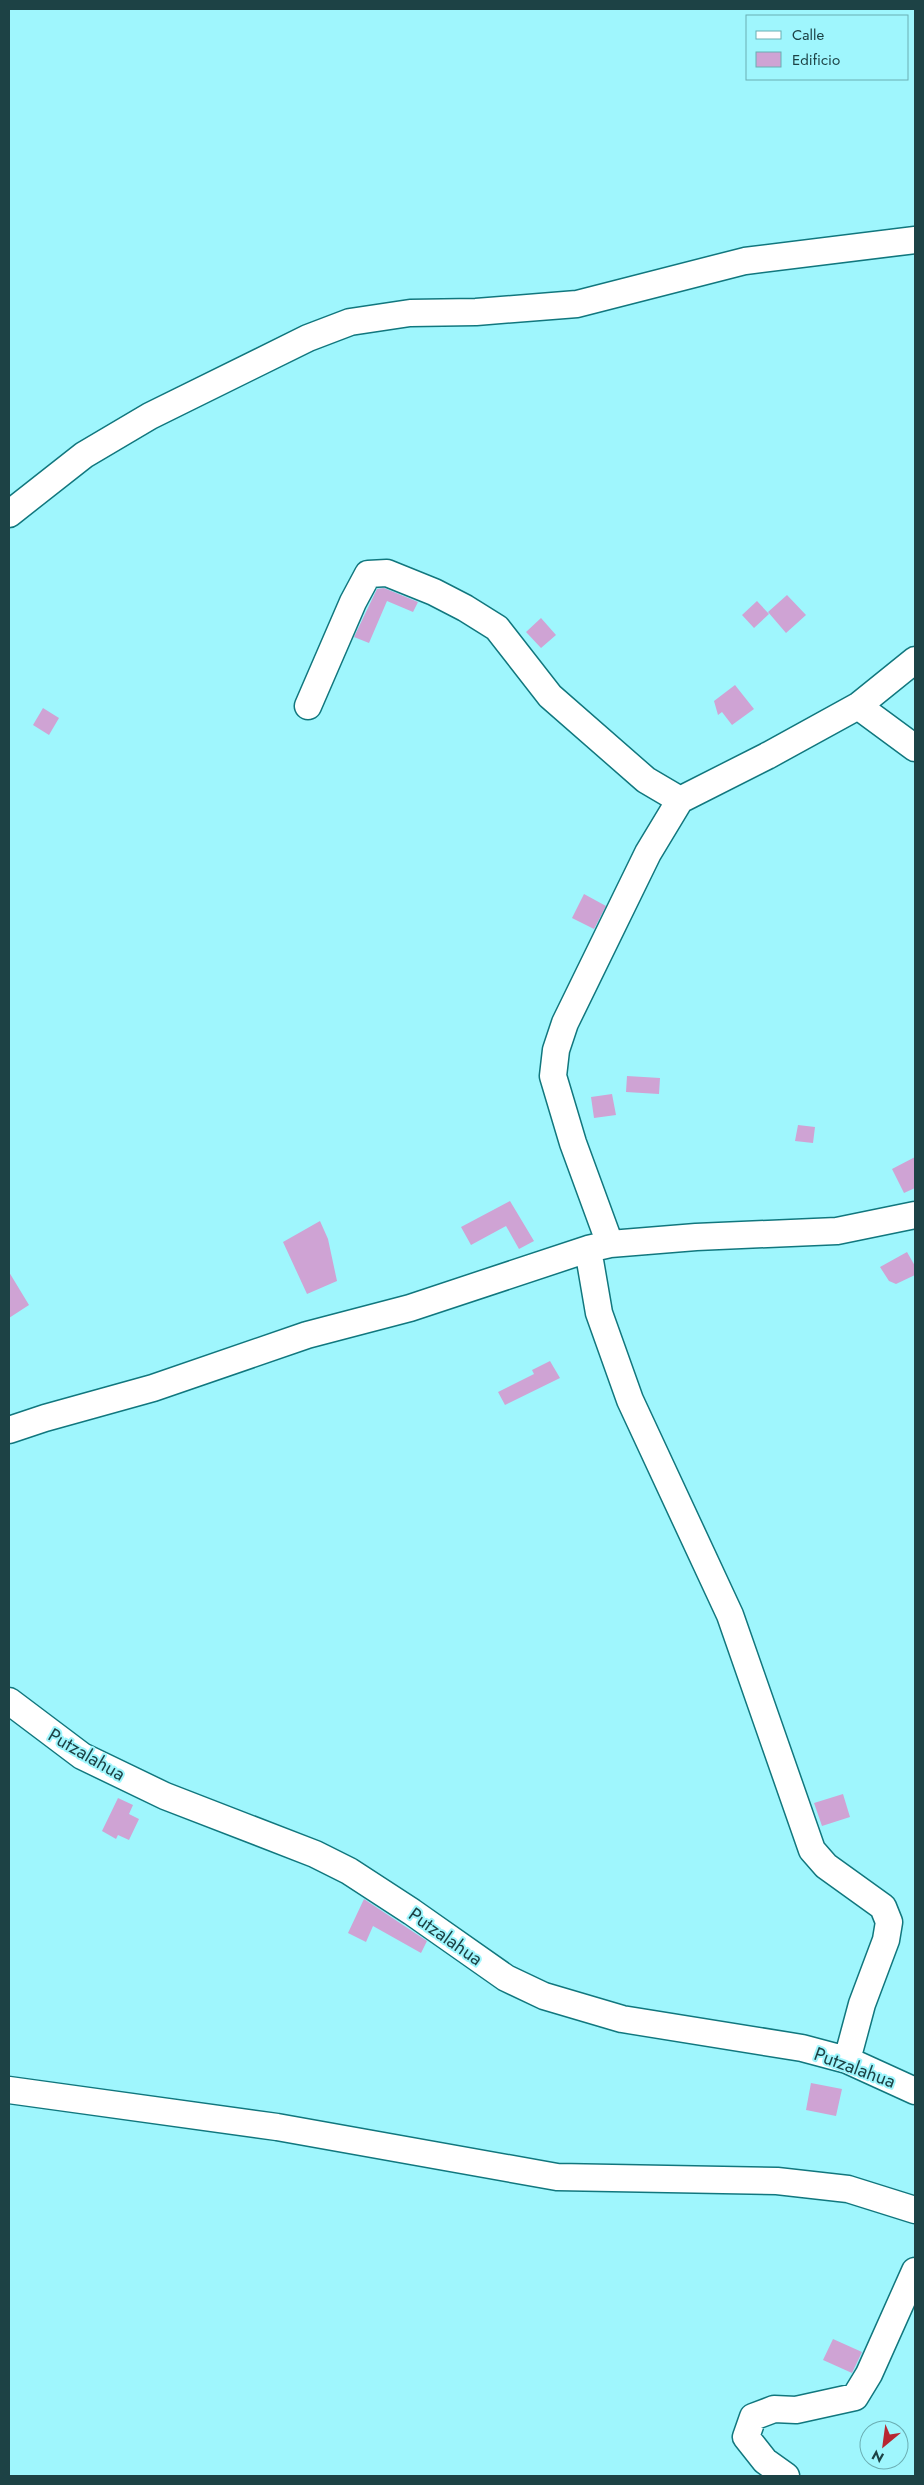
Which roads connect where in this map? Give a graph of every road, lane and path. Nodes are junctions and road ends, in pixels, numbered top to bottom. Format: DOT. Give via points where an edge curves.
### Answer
graph roads {
  1 [pos="915,240"];
  2 [pos="9,514"];
  3 [pos="915,660"];
  4 [pos="308,706"];
  5 [pos="858,706"];
  6 [pos="915,748"];
  7 [pos="680,800"];
  8 [pos="915,1215"];
  9 [pos="599,1246"];
  10 [pos="9,1430"];
  11 [pos="9,1701"];
  12 [pos="847,2060"];
  13 [pos="9,2090"];
  14 [pos="915,2091"];
  15 [pos="915,2210"];
  16 [pos="915,2271"];
  17 [pos="786,2476"];
  1 -- 2 [label="street" via="745,261 577,304 476,312 410,313 350,322 308,338 150,416 84,455"];
  3 -- 5 [label="street"];
  4 -- 7 [label="street" via="368,574 387,573 434,592 497,628 550,696 646,780"];
  5 -- 6 [label="street"];
  5 -- 7 [label="street"];
  7 -- 9 [label="street" via="648,853 565,1023 556,1050 553,1076"];
  8 -- 9 [label="street" via="837,1231 696,1237"];
  9 -- 10 [label="street" via="410,1308 307,1335 153,1388"];
  9 -- 12 [label="street" via="600,1313 630,1400 730,1614 812,1850 826,1866 883,1907 889,1922"];
  11 -- 12 [label="street, Putzalahua" via="82,1756 165,1796 315,1854 349,1871 506,1978 544,1996 622,2019 802,2048"];
  12 -- 14 [label="street, Putzalahua"];
  13 -- 15 [label="street" via="277,2127 557,2177 777,2180 848,2189"];
  16 -- 17 [label="street" via="855,2398 796,2410 774,2409 753,2417 746,2437 765,2461"];
}
